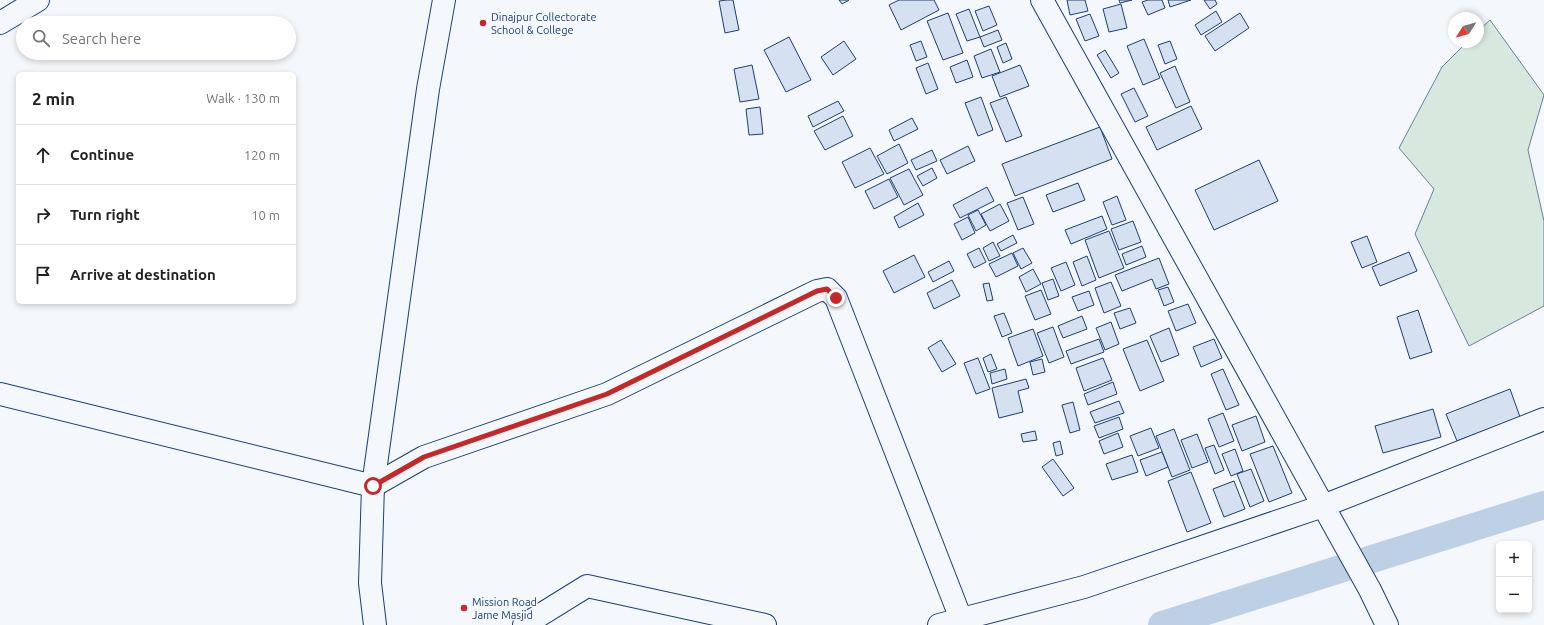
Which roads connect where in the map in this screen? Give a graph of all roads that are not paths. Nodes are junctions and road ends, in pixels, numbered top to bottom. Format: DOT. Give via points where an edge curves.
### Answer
graph roads {
  1 [pos="38,0"];
  2 [pos="444,0"];
  3 [pos="1042,0"];
  4 [pos="0,23"];
  5 [pos="0,394"];
  6 [pos="1544,419"];
  7 [pos="373,486"];
  8 [pos="1323,506"];
  9 [pos="961,620"];
  10 [pos="375,625"];
  11 [pos="524,625"];
  12 [pos="765,625"];
  13 [pos="939,625"];
  14 [pos="1387,625"];
  1 -- 4 [label="street"];
  2 -- 7 [label="street" via="428,89"];
  3 -- 8 [label="street"];
  5 -- 7 [label="street"];
  6 -- 8 [label="street"];
  7 -- 9 [label="street" via="424,457 607,394 817,291 827,289 836,298"];
  7 -- 10 [label="street" via="370,583"];
  8 -- 9 [label="street" via="1084,587"];
  8 -- 14 [label="street"];
  9 -- 13 [label="street"];
  11 -- 12 [label="street" via="587,586"];
}
